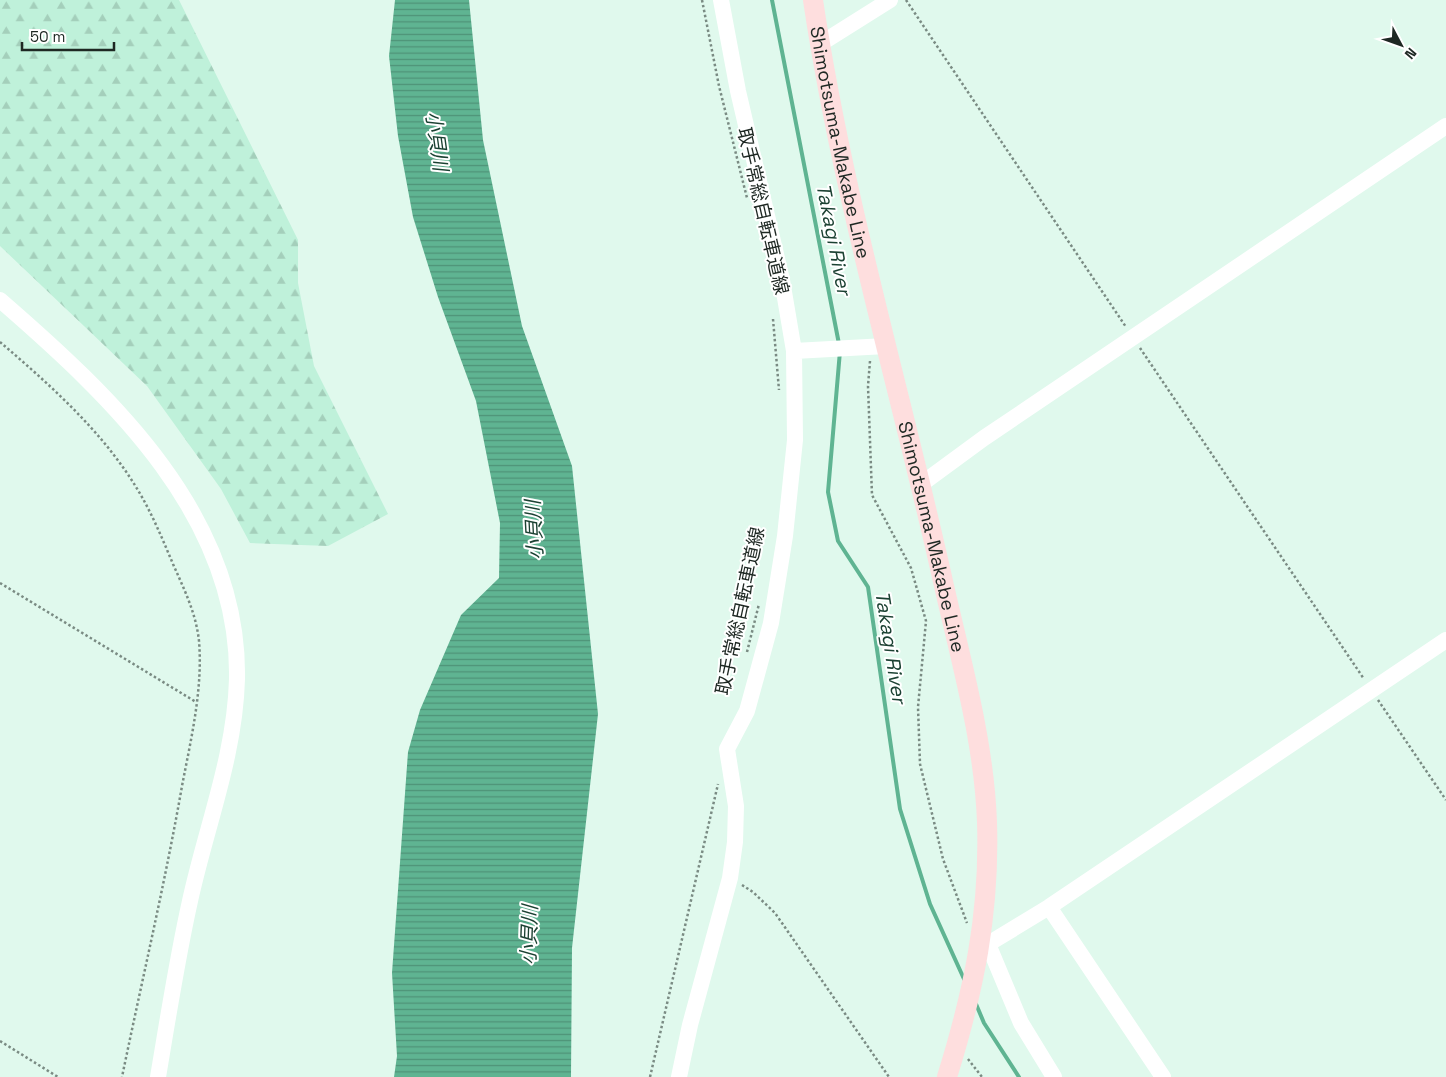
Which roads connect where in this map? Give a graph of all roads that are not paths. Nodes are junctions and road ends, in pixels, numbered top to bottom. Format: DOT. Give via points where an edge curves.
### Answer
graph roads {
  1 [pos="721,0"];
  2 [pos="813,0"];
  3 [pos="890,0"];
  4 [pos="820,44"];
  5 [pos="1446,126"];
  6 [pos="0,300"];
  7 [pos="878,346"];
  8 [pos="794,351"];
  9 [pos="920,485"];
  10 [pos="1446,640"];
  11 [pos="1049,907"];
  12 [pos="982,947"];
  13 [pos="158,1077"];
  14 [pos="680,1077"];
  15 [pos="947,1077"];
  16 [pos="1054,1077"];
  17 [pos="1164,1077"];
  1 -- 8 [label="street" via="738,91 782,280"];
  2 -- 4 [label="main road, Shimotsuma-Makabe Line"];
  3 -- 4 [label="street"];
  4 -- 7 [label="main road, Shimotsuma-Makabe Line"];
  5 -- 9 [label="street" via="984,438"];
  6 -- 13 [label="street" via="91,382 152,449 193,514 222,584 231,616 237,678 229,749 190,901"];
  7 -- 8 [label="street"];
  7 -- 9 [label="main road, Shimotsuma-Makabe Line"];
  8 -- 14 [label="street" via="795,440 785,536 771,623 747,711 727,749 736,806 730,878 690,1025"];
  9 -- 12 [label="main road, Shimotsuma-Makabe Line" via="965,678 984,784 987,866"];
  10 -- 11 [label="street"];
  11 -- 12 [label="street"];
  11 -- 17 [label="street"];
  12 -- 15 [label="main road, Shimotsuma-Makabe Line"];
  12 -- 16 [label="street" via="1021,1023"];
}
